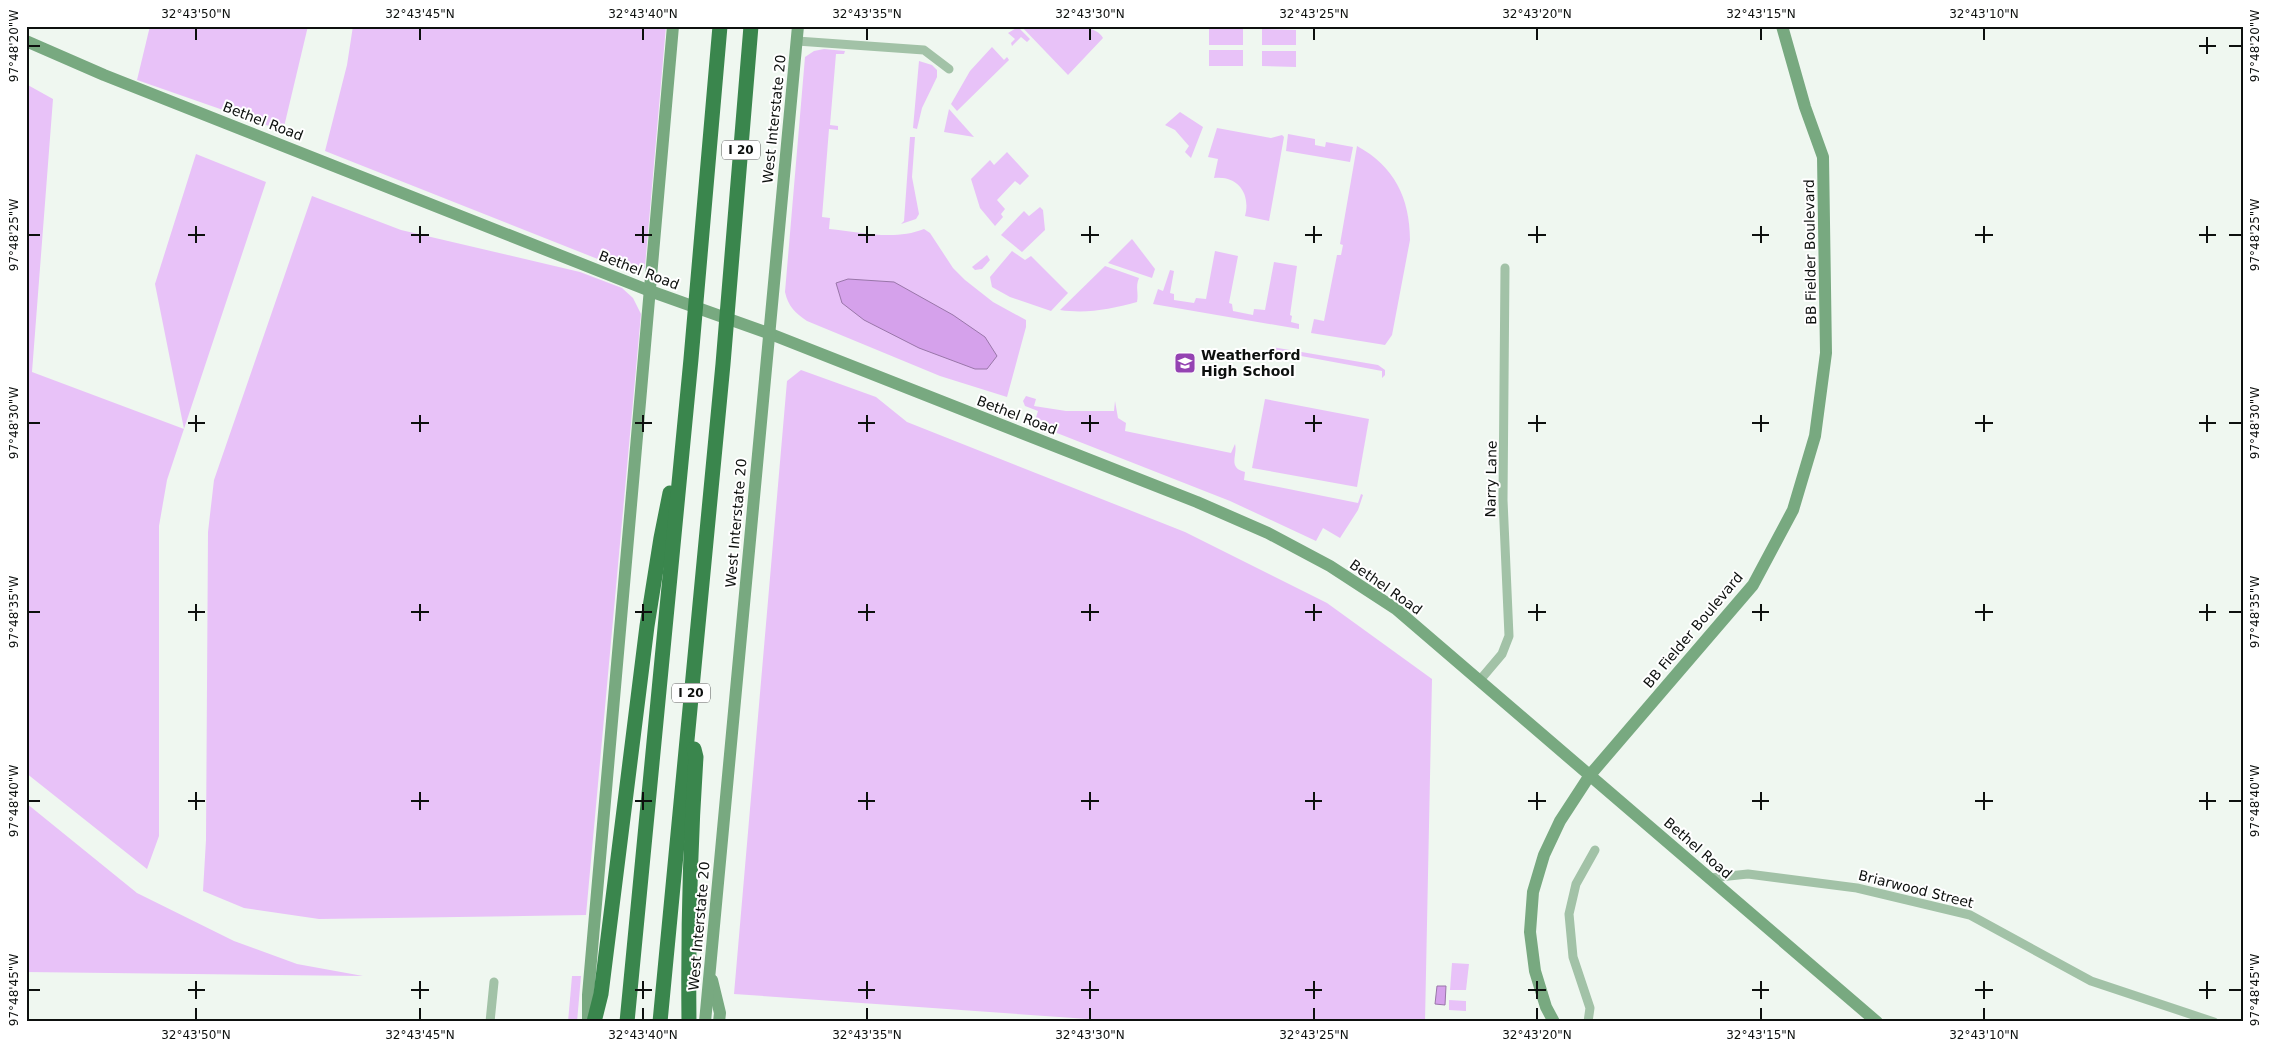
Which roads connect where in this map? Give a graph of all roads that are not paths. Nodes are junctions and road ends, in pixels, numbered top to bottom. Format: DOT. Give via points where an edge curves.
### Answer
graph roads {
  1 [pos="674,26"];
  2 [pos="720,26"];
  3 [pos="751,26"];
  4 [pos="798,26"];
  5 [pos="1782,26"];
  6 [pos="26,41"];
  7 [pos="797,41"];
  8 [pos="949,69"];
  9 [pos="1505,268"];
  10 [pos="650,290"];
  11 [pos="768,333"];
  12 [pos="680,471"];
  13 [pos="1480,680"];
  14 [pos="688,727"];
  15 [pos="1590,775"];
  16 [pos="1595,850"];
  17 [pos="1710,878"];
  18 [pos="709,972"];
  19 [pos="494,982"];
  20 [pos="490,1022"];
  21 [pos="588,1022"];
  22 [pos="594,1022"];
  23 [pos="628,1022"];
  24 [pos="660,1022"];
  25 [pos="689,1022"];
  26 [pos="705,1022"];
  27 [pos="719,1022"];
  28 [pos="1554,1022"];
  29 [pos="1588,1022"];
  30 [pos="1877,1022"];
  31 [pos="2214,1022"];
  1 -- 10 [label="main road"];
  2 -- 12 [label="highway, I 20"];
  3 -- 14 [label="highway, I 20"];
  4 -- 7 [label="main road, West Interstate 20"];
  5 -- 15 [label="main road, BB Fielder Boulevard" via="1823,157 1826,353 1815,436 1793,510 1752,585"];
  6 -- 10 [label="main road, Bethel Road" via="104,75"];
  7 -- 8 [label="street" via="924,50"];
  7 -- 11 [label="main road, West Interstate 20"];
  9 -- 13 [label="street, Narry Lane" via="1503,500 1509,636 1502,654"];
  10 -- 11 [label="main road, Bethel Road"];
  10 -- 21 [label="main road"];
  11 -- 13 [label="main road, Bethel Road" via="1198,502 1268,533 1330,566 1396,609"];
  11 -- 18 [label="main road, West Interstate 20"];
  12 -- 22 [label="highway" via="667,502 652,589 602,985"];
  12 -- 23 [label="highway, I 20"];
  13 -- 15 [label="main road, Bethel Road"];
  14 -- 24 [label="highway, I 20"];
  14 -- 25 [label="highway" via="696,757 690,833"];
  15 -- 17 [label="main road, Bethel Road"];
  15 -- 28 [label="main road, BB Fielder Boulevard" via="1560,820 1544,854 1533,892 1530,932 1535,971"];
  16 -- 29 [label="street" via="1576,884 1569,914 1573,957 1590,1008"];
  17 -- 30 [label="main road, Bethel Road"];
  17 -- 31 [label="street, Briarwood Street" via="1748,874 1857,888 1970,915 2092,981"];
  18 -- 26 [label="main road, West Interstate 20"];
  18 -- 27 [label="main road" via="720,1012"];
  19 -- 20 [label="street"];
}
